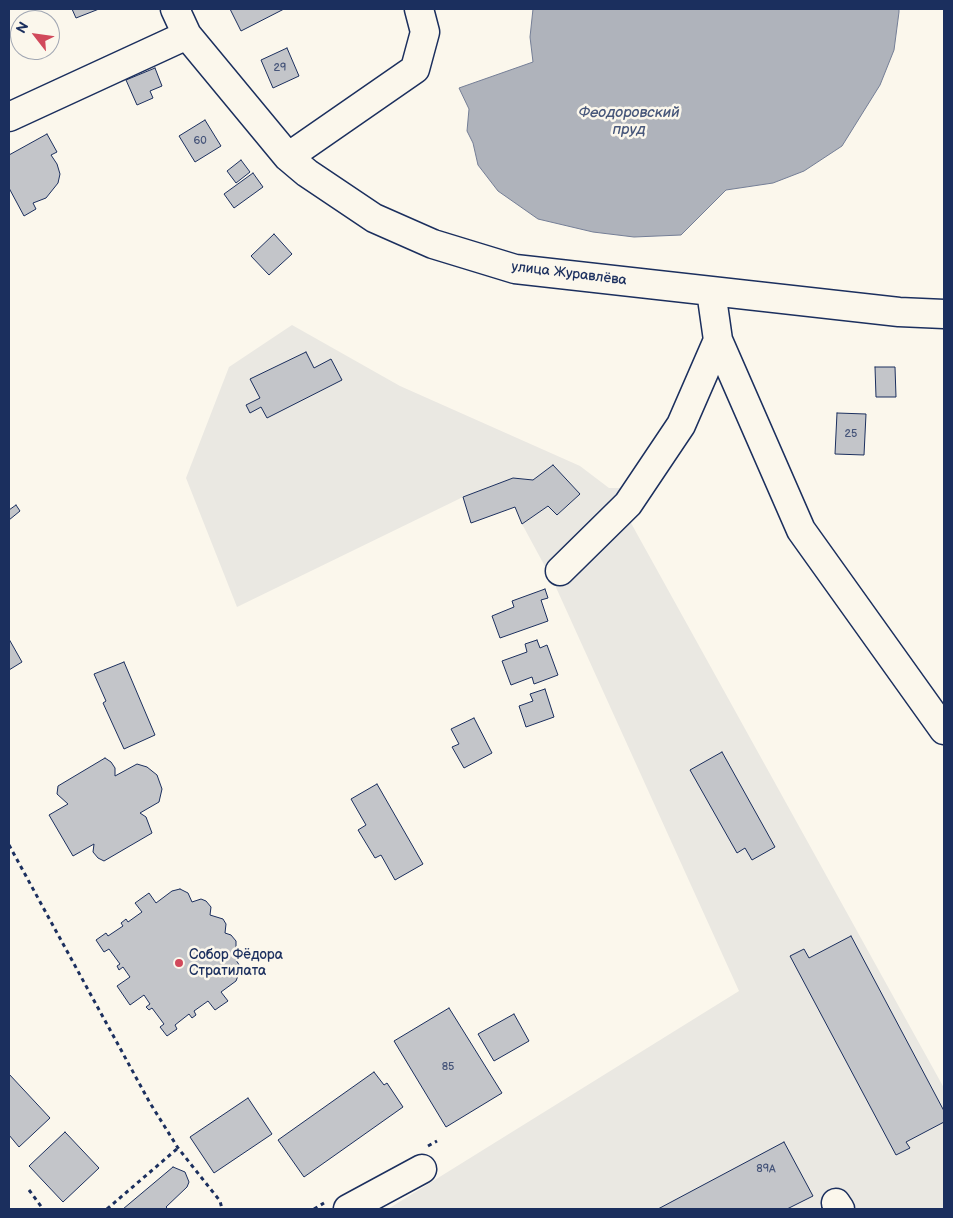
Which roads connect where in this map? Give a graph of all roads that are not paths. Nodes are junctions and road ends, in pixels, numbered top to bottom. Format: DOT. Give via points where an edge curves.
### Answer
graph roads {
  1 [pos="175,9"];
  2 [pos="419,9"];
  3 [pos="187,35"];
  4 [pos="9,117"];
  5 [pos="288,157"];
  6 [pos="710,291"];
  7 [pos="944,314"];
  8 [pos="718,340"];
  9 [pos="560,572"];
  10 [pos="944,730"];
  11 [pos="422,1169"];
  12 [pos="348,1209"];
  1 -- 3 [label="street, улица Журавлёва"];
  2 -- 5 [label="street" via="425,32 415,70"];
  3 -- 4 [label="street"];
  3 -- 5 [label="street, улица Журавлёва"];
  5 -- 6 [label="street, улица Журавлёва" via="307,174 374,218 433,244 516,269"];
  6 -- 7 [label="street, улица Журавлёва"];
  6 -- 8 [label="street"];
  8 -- 9 [label="street" via="682,425 628,504"];
  8 -- 10 [label="street" via="801,530"];
  11 -- 12 [label="street"];
}
